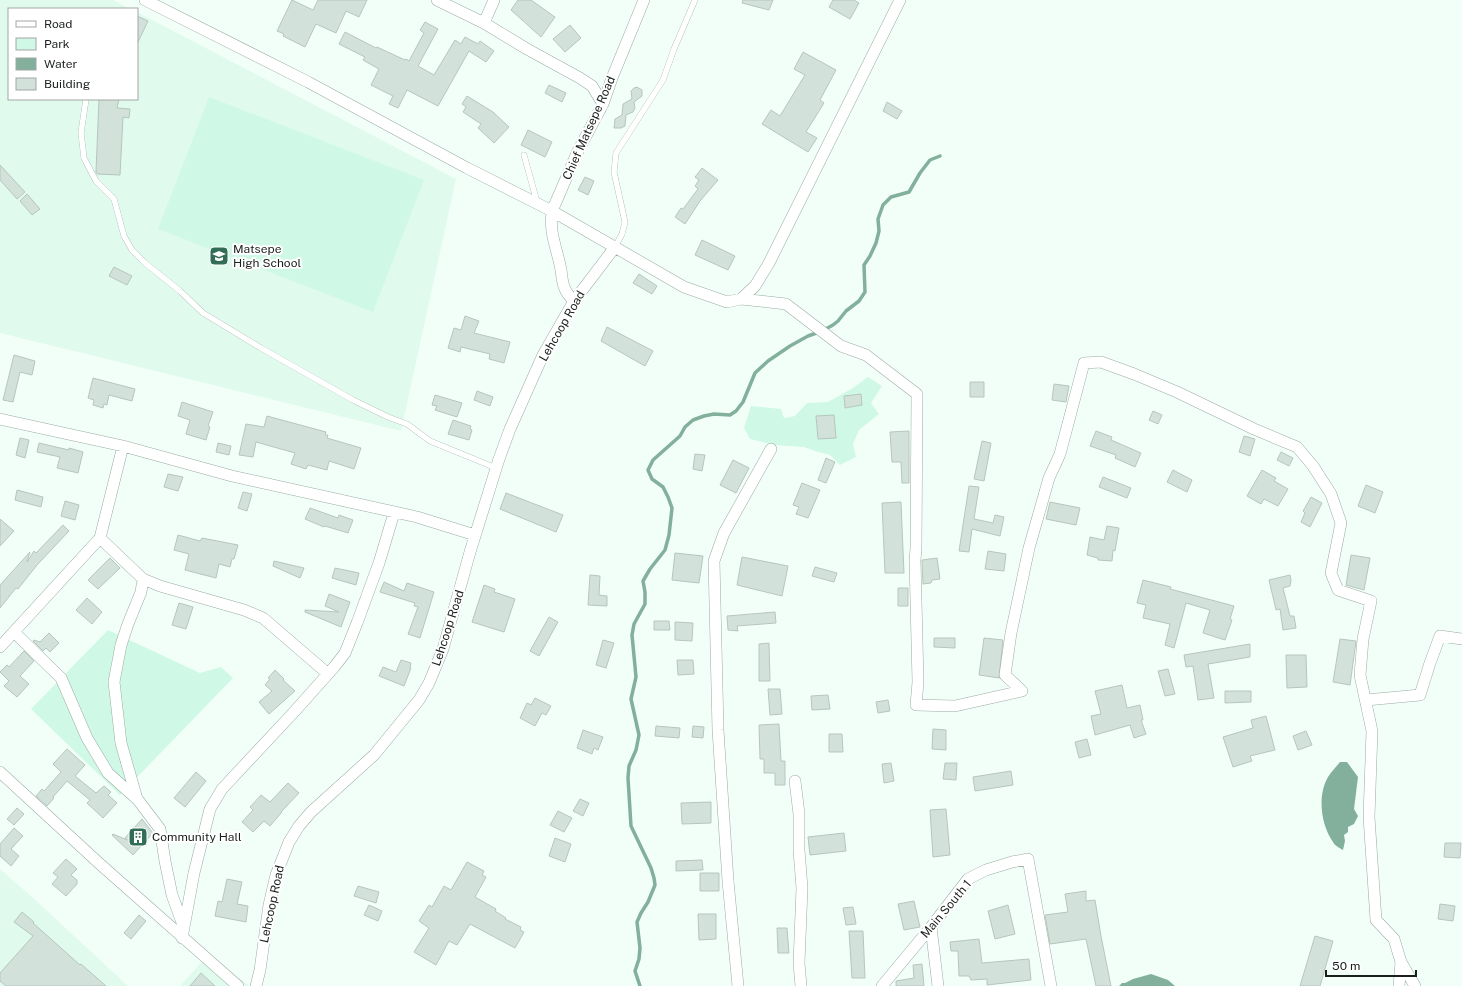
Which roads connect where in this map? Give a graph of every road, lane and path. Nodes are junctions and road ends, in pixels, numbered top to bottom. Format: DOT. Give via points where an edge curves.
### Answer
graph roads {
  1 [pos="145,0"];
  2 [pos="437,0"];
  3 [pos="494,0"];
  4 [pos="644,0"];
  5 [pos="695,0"];
  6 [pos="900,0"];
  7 [pos="484,23"];
  8 [pos="86,100"];
  9 [pos="603,104"];
  10 [pos="524,155"];
  11 [pos="538,204"];
  12 [pos="552,211"];
  13 [pos="615,247"];
  14 [pos="741,299"];
  15 [pos="574,301"];
  16 [pos="0,421"];
  17 [pos="123,446"];
  18 [pos="771,449"];
  19 [pos="496,468"];
  20 [pos="394,513"];
  21 [pos="475,535"];
  22 [pos="100,538"];
  23 [pos="143,578"];
  24 [pos="14,632"];
  25 [pos="1462,639"];
  26 [pos="0,647"];
  27 [pos="327,674"];
  28 [pos="1366,700"];
  29 [pos="0,772"];
  30 [pos="795,781"];
  31 [pos="138,800"];
  32 [pos="184,926"];
  33 [pos="931,927"];
  34 [pos="182,938"];
  35 [pos="1401,962"];
  36 [pos="238,986"];
  37 [pos="256,986"];
  38 [pos="738,986"];
  39 [pos="801,986"];
  40 [pos="882,986"];
  41 [pos="938,986"];
  42 [pos="1052,986"];
  43 [pos="1399,986"];
  44 [pos="1415,986"];
  1 -- 11 [label="street" via="308,82"];
  2 -- 7 [label="street"];
  3 -- 7 [label="street"];
  4 -- 9 [label="street, Chief Matsepe Road"];
  5 -- 13 [label="lane" via="663,80 616,153 614,172 625,222"];
  6 -- 14 [label="street" via="769,263 755,286"];
  7 -- 9 [label="street" via="592,86"];
  8 -- 19 [label="lane" via="81,133 84,158 96,181 114,199 124,236 132,250 145,263 203,313 261,348 353,400 407,424 430,441"];
  9 -- 12 [label="street, Chief Matsepe Road" via="578,151"];
  10 -- 11 [label="lane"];
  11 -- 12 [label="street"];
  12 -- 13 [label="street"];
  12 -- 15 [label="street" via="552,236 564,287"];
  13 -- 14 [label="street" via="684,287 727,302"];
  13 -- 15 [label="street, Lehcoop Road"];
  14 -- 28 [label="street" via="786,304 841,346 866,355 917,394 916,705 955,706 1022,691 1005,675 1029,548 1049,478 1060,454 1084,363 1101,362 1177,392 1297,447 1313,466 1331,494 1341,523 1331,573 1338,590 1371,601 1363,639 1360,675"];
  15 -- 19 [label="street, Lehcoop Road" via="543,356 510,428"];
  16 -- 17 [label="street"];
  17 -- 20 [label="street" via="232,476"];
  17 -- 22 [label="street"];
  18 -- 38 [label="street" via="724,533 714,561 718,730"];
  19 -- 21 [label="street, Lehcoop Road"];
  20 -- 21 [label="street" via="417,517"];
  20 -- 27 [label="street" via="357,623 344,653"];
  21 -- 37 [label="street, Lehcoop Road" via="444,649 419,700 374,755 311,812 289,842 276,875"];
  22 -- 23 [label="street"];
  22 -- 24 [label="street"];
  23 -- 27 [label="street" via="160,586 244,610 263,618"];
  23 -- 31 [label="street" via="141,592 121,645 114,682 121,743"];
  24 -- 26 [label="street"];
  24 -- 31 [label="street" via="61,678 87,738 108,773"];
  25 -- 28 [label="street" via="1440,636 1420,695"];
  27 -- 32 [label="street" via="222,789 210,809"];
  28 -- 35 [label="street" via="1372,731 1369,817 1376,920 1394,939"];
  29 -- 34 [label="street"];
  30 -- 39 [label="street" via="802,888 799,963"];
  31 -- 32 [label="street" via="160,829 172,895"];
  32 -- 34 [label="street"];
  33 -- 40 [label="street, Main South 1"];
  33 -- 41 [label="street"];
  33 -- 42 [label="street, Main South 1" via="968,879 993,868 1028,859"];
  34 -- 36 [label="street"];
  35 -- 43 [label="street"];
  35 -- 44 [label="street"];
}
